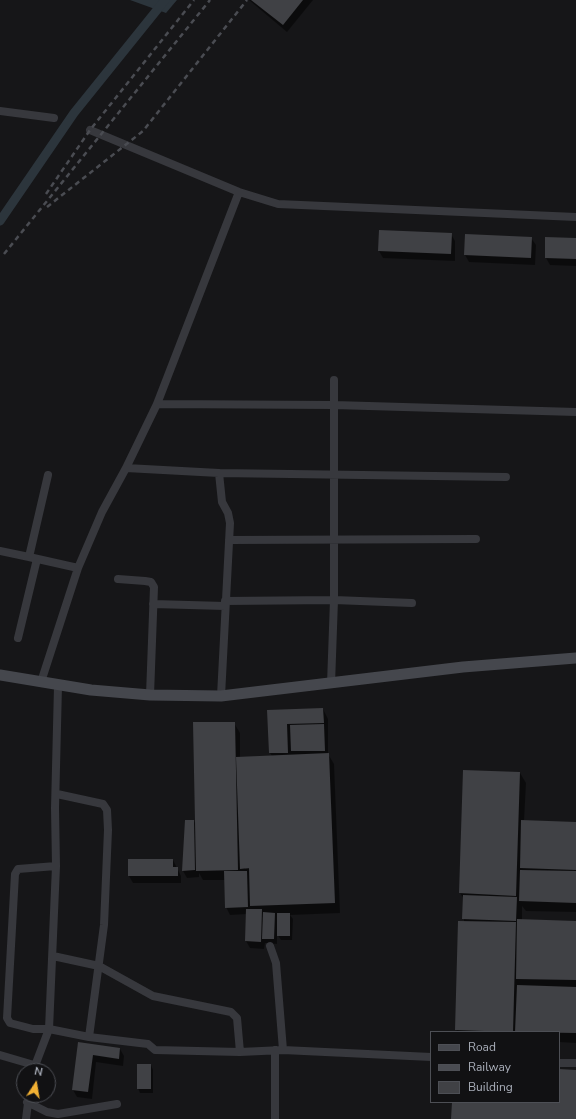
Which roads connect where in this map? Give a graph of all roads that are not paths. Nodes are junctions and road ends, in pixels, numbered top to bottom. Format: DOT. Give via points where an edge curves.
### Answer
graph roads {
  1 [pos="0,111"];
  2 [pos="54,118"];
  3 [pos="90,130"];
  4 [pos="239,192"];
  5 [pos="576,217"];
  6 [pos="334,380"];
  7 [pos="157,404"];
  8 [pos="334,405"];
  9 [pos="576,412"];
  10 [pos="126,468"];
  11 [pos="219,473"];
  12 [pos="48,475"];
  13 [pos="335,475"];
  14 [pos="506,477"];
  15 [pos="476,539"];
  16 [pos="229,540"];
  17 [pos="333,540"];
  18 [pos="0,551"];
  19 [pos="33,558"];
  20 [pos="78,568"];
  21 [pos="118,580"];
  22 [pos="334,600"];
  23 [pos="225,603"];
  24 [pos="412,603"];
  25 [pos="153,604"];
  26 [pos="18,638"];
  27 [pos="576,658"];
  28 [pos="0,675"];
  29 [pos="41,682"];
  30 [pos="331,684"];
  31 [pos="58,686"];
  32 [pos="150,695"];
  33 [pos="221,696"];
  34 [pos="57,794"];
  35 [pos="56,866"];
  36 [pos="270,946"];
  37 [pos="53,956"];
  38 [pos="99,966"];
  39 [pos="48,1029"];
  40 [pos="89,1037"];
  41 [pos="279,1050"];
  42 [pos="240,1052"];
  43 [pos="0,1056"];
  44 [pos="430,1058"];
  45 [pos="19,1063"];
  46 [pos="35,1063"];
  47 [pos="560,1063"];
  48 [pos="576,1063"];
  49 [pos="28,1103"];
  50 [pos="34,1103"];
  51 [pos="117,1104"];
  52 [pos="26,1119"];
  53 [pos="275,1119"];
  1 -- 2 [label="street"];
  3 -- 4 [label="street"];
  4 -- 5 [label="street" via="278,204"];
  4 -- 7 [label="street"];
  6 -- 8 [label="street"];
  7 -- 8 [label="street"];
  7 -- 10 [label="street"];
  8 -- 9 [label="street"];
  8 -- 13 [label="street"];
  10 -- 11 [label="street"];
  10 -- 20 [label="street" via="102,512"];
  11 -- 13 [label="street"];
  11 -- 16 [label="street" via="222,502 230,523"];
  12 -- 19 [label="street"];
  13 -- 14 [label="street"];
  13 -- 17 [label="street"];
  15 -- 17 [label="street"];
  16 -- 17 [label="street"];
  16 -- 23 [label="street"];
  17 -- 22 [label="street"];
  18 -- 19 [label="street"];
  19 -- 20 [label="street"];
  19 -- 26 [label="street"];
  20 -- 29 [label="street"];
  21 -- 25 [label="street" via="151,582 154,592"];
  22 -- 23 [label="street"];
  22 -- 24 [label="street"];
  22 -- 30 [label="street"];
  23 -- 25 [label="street"];
  23 -- 33 [label="street"];
  25 -- 32 [label="street"];
  27 -- 30 [label="street" via="463,667"];
  28 -- 29 [label="street"];
  29 -- 31 [label="street"];
  30 -- 33 [label="street"];
  31 -- 32 [label="street"];
  31 -- 34 [label="street"];
  32 -- 33 [label="street"];
  34 -- 35 [label="street"];
  34 -- 38 [label="street" via="103,804 107,810 104,925"];
  35 -- 37 [label="street"];
  35 -- 39 [label="street" via="18,869 15,874 7,1018 10,1023 33,1029"];
  36 -- 41 [label="street" via="276,963"];
  37 -- 38 [label="street"];
  37 -- 39 [label="street"];
  38 -- 40 [label="street"];
  38 -- 42 [label="street" via="153,996 231,1012 237,1018"];
  39 -- 40 [label="street"];
  39 -- 46 [label="street"];
  40 -- 42 [label="street" via="148,1044 155,1050"];
  41 -- 42 [label="street"];
  41 -- 44 [label="street"];
  41 -- 53 [label="street"];
  43 -- 45 [label="street"];
  47 -- 48 [label="street"];
  49 -- 52 [label="street"];
  50 -- 51 [label="street" via="47,1112 58,1114"];
}
